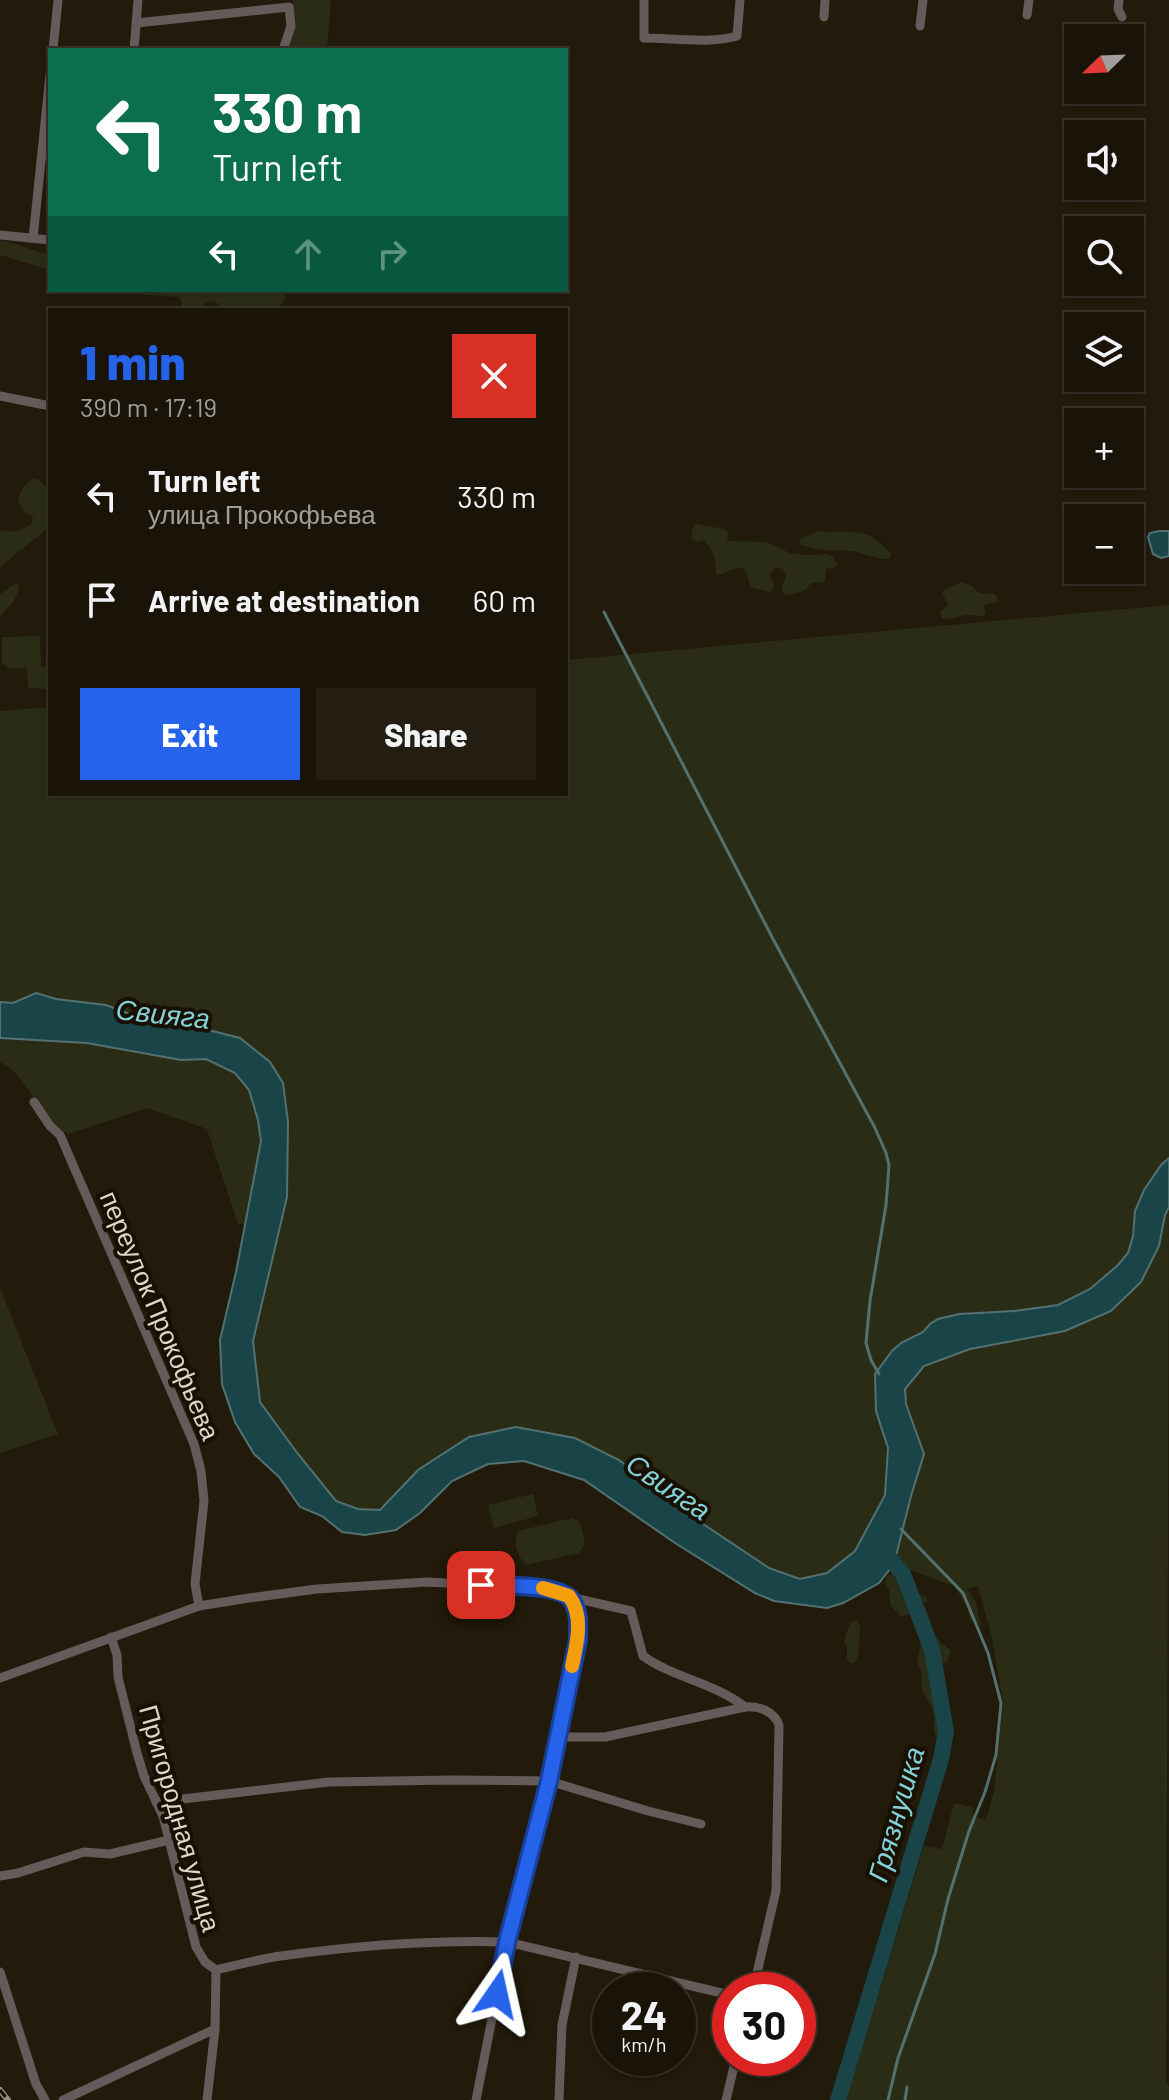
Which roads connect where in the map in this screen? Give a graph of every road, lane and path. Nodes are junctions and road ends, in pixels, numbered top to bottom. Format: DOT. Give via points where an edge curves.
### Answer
graph roads {
  1 [pos="58,0"];
  2 [pos="138,0"];
  3 [pos="644,0"];
  4 [pos="740,0"];
  5 [pos="825,0"];
  6 [pos="923,0"];
  7 [pos="1029,0"];
  8 [pos="1119,0"];
  9 [pos="1027,15"];
  10 [pos="824,17"];
  11 [pos="1122,17"];
  12 [pos="136,23"];
  13 [pos="920,26"];
  14 [pos="53,48"];
  15 [pos="134,48"];
  16 [pos="284,48"];
  17 [pos="48,94"];
  18 [pos="0,235"];
  19 [pos="33,238"];
  20 [pos="48,240"];
  21 [pos="0,396"];
  22 [pos="48,406"];
  23 [pos="34,1102"];
  24 [pos="569,1596"];
  25 [pos="199,1606"];
  26 [pos="111,1637"];
  27 [pos="0,1678"];
  28 [pos="745,1707"];
  29 [pos="558,1737"];
  30 [pos="549,1781"];
  31 [pos="156,1802"];
  32 [pos="701,1824"];
  33 [pos="169,1840"];
  34 [pos="0,1876"];
  35 [pos="507,1942"];
  36 [pos="576,1957"];
  37 [pos="216,1970"];
  38 [pos="0,1972"];
  39 [pos="757,1972"];
  40 [pos="712,1991"];
  41 [pos="215,2029"];
  42 [pos="732,2076"];
  43 [pos="45,2100"];
  44 [pos="63,2100"];
  45 [pos="207,2100"];
  46 [pos="476,2100"];
  47 [pos="559,2100"];
  48 [pos="726,2100"];
  1 -- 14 [label="street"];
  2 -- 12 [label="street"];
  3 -- 4 [label="street" via="644,38 729,38 737,36"];
  5 -- 10 [label="street"];
  6 -- 13 [label="street"];
  7 -- 9 [label="street"];
  8 -- 11 [label="street"];
  12 -- 15 [label="street"];
  12 -- 16 [label="street" via="289,7 291,26"];
  17 -- 19 [label="street"];
  18 -- 19 [label="street"];
  19 -- 20 [label="street"];
  21 -- 22 [label="street"];
  23 -- 25 [label="street, переулок Прокофьева" via="60,1135 194,1444 204,1501 195,1584"];
  24 -- 25 [label="street" via="551,1589 427,1582 317,1589"];
  24 -- 28 [label="street" via="631,1611 643,1656"];
  24 -- 29 [label="street" via="577,1611 578,1640"];
  25 -- 26 [label="street"];
  26 -- 27 [label="street"];
  26 -- 31 [label="street, Пригородная улица" via="137,1753"];
  28 -- 29 [label="street" via="605,1737"];
  28 -- 39 [label="street" via="764,1709 779,1725 776,1891"];
  29 -- 30 [label="street"];
  30 -- 31 [label="street" via="329,1782"];
  30 -- 32 [label="street"];
  30 -- 35 [label="street"];
  31 -- 33 [label="street, Пригородная улица"];
  33 -- 34 [label="street" via="110,1854 84,1852"];
  33 -- 37 [label="street, Пригородная улица" via="196,1947"];
  35 -- 36 [label="street"];
  35 -- 37 [label="street" via="344,1949"];
  35 -- 46 [label="street"];
  36 -- 40 [label="street"];
  36 -- 47 [label="street" via="562,2025"];
  37 -- 41 [label="street, Пригородная улица"];
  38 -- 43 [label="street"];
  41 -- 44 [label="street"];
  41 -- 45 [label="street, Пригородная улица"];
  42 -- 48 [label="street"];
}
